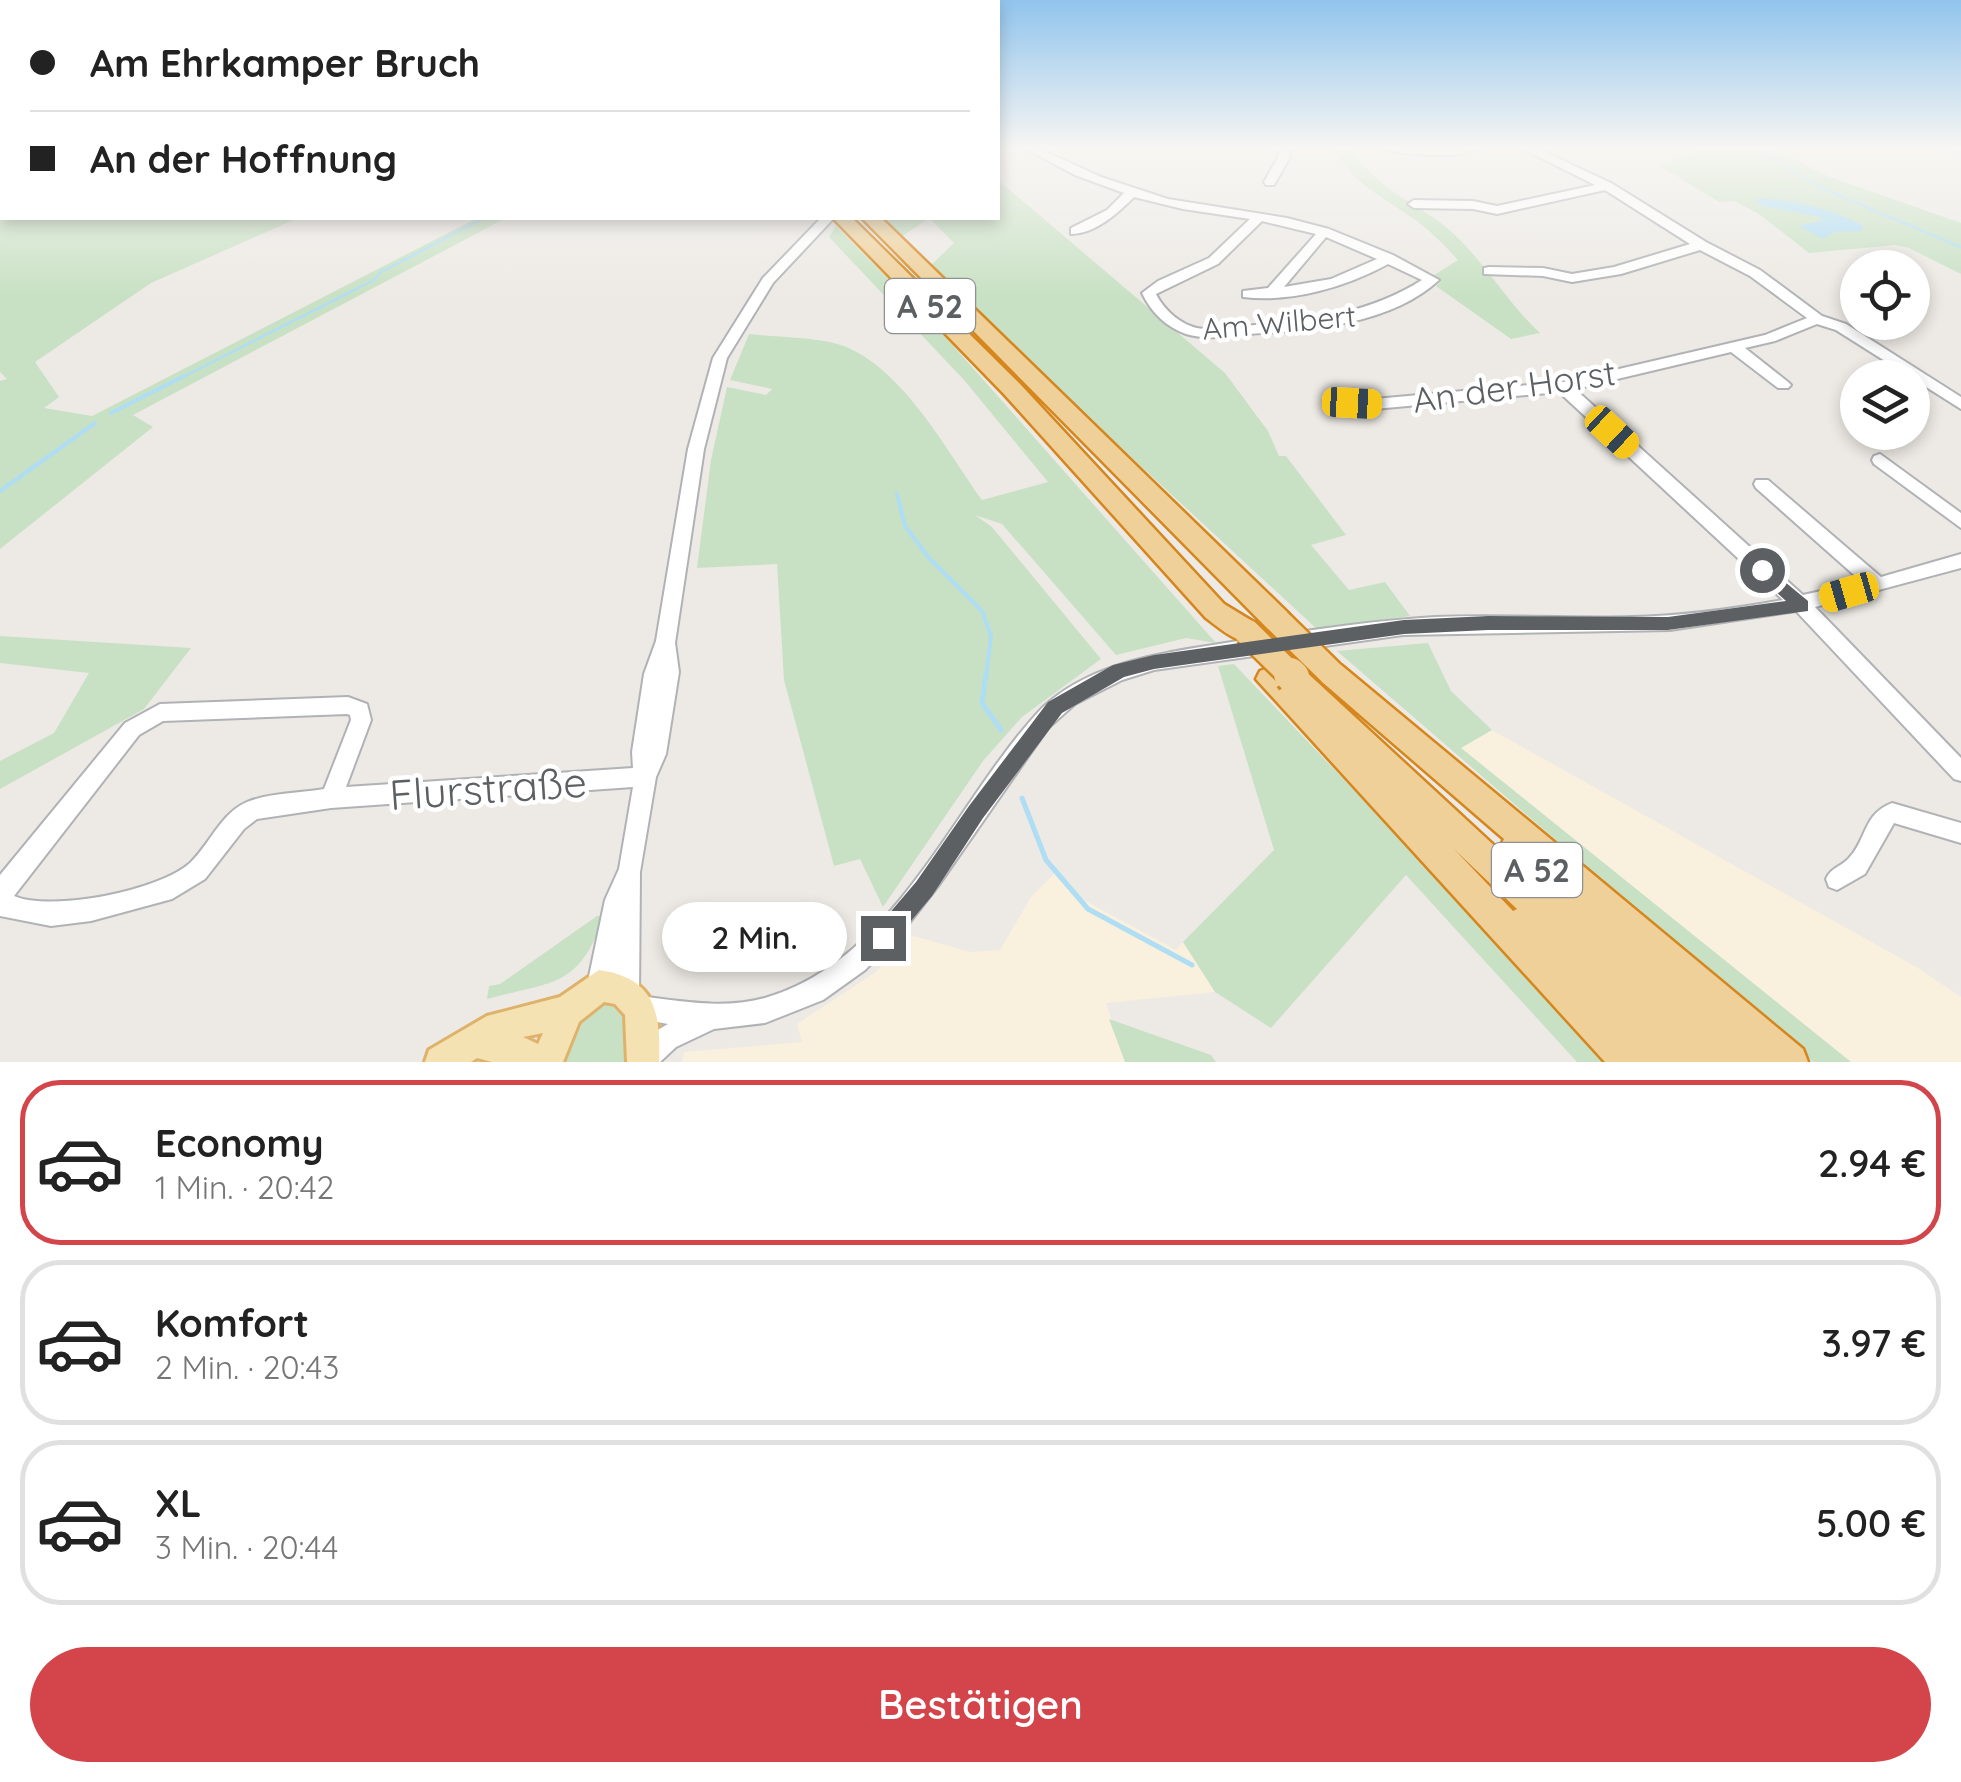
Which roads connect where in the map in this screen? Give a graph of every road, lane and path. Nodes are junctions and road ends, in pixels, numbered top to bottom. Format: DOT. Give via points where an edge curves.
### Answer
graph roads {
  1 [pos="1126,198"];
  2 [pos="1160,198"];
  3 [pos="1553,198"];
  4 [pos="1624,198"];
  5 [pos="1414,204"];
  6 [pos="1258,217"];
  7 [pos="846,220"];
  8 [pos="848,220"];
  9 [pos="848,220"];
  10 [pos="1076,231"];
  11 [pos="1324,232"];
  12 [pos="1701,246"];
  13 [pos="1388,258"];
  14 [pos="1488,271"];
  15 [pos="1272,292"];
  16 [pos="1248,294"];
  17 [pos="1817,319"];
  18 [pos="1734,347"];
  19 [pos="1783,384"];
  20 [pos="1563,387"];
  21 [pos="1352,403"];
  22 [pos="1961,404"];
  23 [pos="1880,460"];
  24 [pos="1762,484"];
  25 [pos="1961,522"];
  26 [pos="1961,561"];
  27 [pos="1878,585"];
  28 [pos="1802,606"];
  29 [pos="1331,673"];
  30 [pos="1282,678"];
  31 [pos="1349,758"];
  32 [pos="1961,772"];
  33 [pos="645,777"];
  34 [pos="331,798"];
  35 [pos="1961,833"];
  36 [pos="1837,879"];
  37 [pos="622,995"];
  38 [pos="568,1011"];
  39 [pos="712,1017"];
  40 [pos="476,1042"];
  41 [pos="643,1061"];
  42 [pos="441,1062"];
  43 [pos="538,1062"];
  44 [pos="548,1062"];
  45 [pos="1630,1062"];
  46 [pos="1673,1062"];
  47 [pos="1702,1062"];
  48 [pos="1748,1062"];
  49 [pos="1790,1062"];
  1 -- 10 [label="street"];
  2 -- 6 [label="street"];
  3 -- 5 [label="street" via="1497,210"];
  4 -- 12 [label="street"];
  6 -- 11 [label="street"];
  6 -- 13 [label="street, Am Wilbert" via="1210,263 1149,293 1155,306 1186,330 1206,333 1342,320 1396,305 1432,280"];
  7 -- 33 [label="street" via="768,281 720,358 696,449 656,754"];
  8 -- 29 [label="highway, A 52, bridge"];
  9 -- 30 [label="highway, A 52"];
  11 -- 13 [label="street"];
  11 -- 15 [label="street"];
  12 -- 14 [label="street" via="1572,278"];
  12 -- 17 [label="street" via="1756,273"];
  13 -- 15 [label="street" via="1326,287"];
  15 -- 16 [label="street"];
  17 -- 18 [label="street, An der Horst"];
  17 -- 22 [label="street" via="1841,327"];
  18 -- 19 [label="street"];
  18 -- 20 [label="street, An der Horst"];
  20 -- 21 [label="street, An der Horst"];
  20 -- 28 [label="street"];
  23 -- 25 [label="street"];
  24 -- 27 [label="street"];
  26 -- 27 [label="street"];
  27 -- 28 [label="street"];
  28 -- 32 [label="street"];
  28 -- 39 [label="street" via="1668,624 1404,627 1120,671 1055,708 924,889 842,974 760,1015"];
  29 -- 48 [label="highway, A 52"];
  29 -- 49 [label="highway"];
  30 -- 31 [label="highway"];
  30 -- 47 [label="highway, A 52"];
  31 -- 45 [label="highway"];
  31 -- 46 [label="highway"];
  33 -- 34 [label="street, Flurstraße"];
  33 -- 37 [label="street" via="630,869"];
  34 -- 34 [label="street, Flurstraße" via="360,710 348,705 160,714 132,729 1,897 8,908 51,914 172,888 197,871 252,810"];
  35 -- 36 [label="street" via="1892,813 1882,818 1857,866"];
  37 -- 38 [label="main road"];
  37 -- 39 [label="street"];
  37 -- 41 [label="main road"];
  38 -- 40 [label="main road" via="498,1027"];
  38 -- 44 [label="main road"];
  39 -- 41 [label="street" via="667,1038"];
  40 -- 42 [label="main road"];
  40 -- 43 [label="main road"];
}
